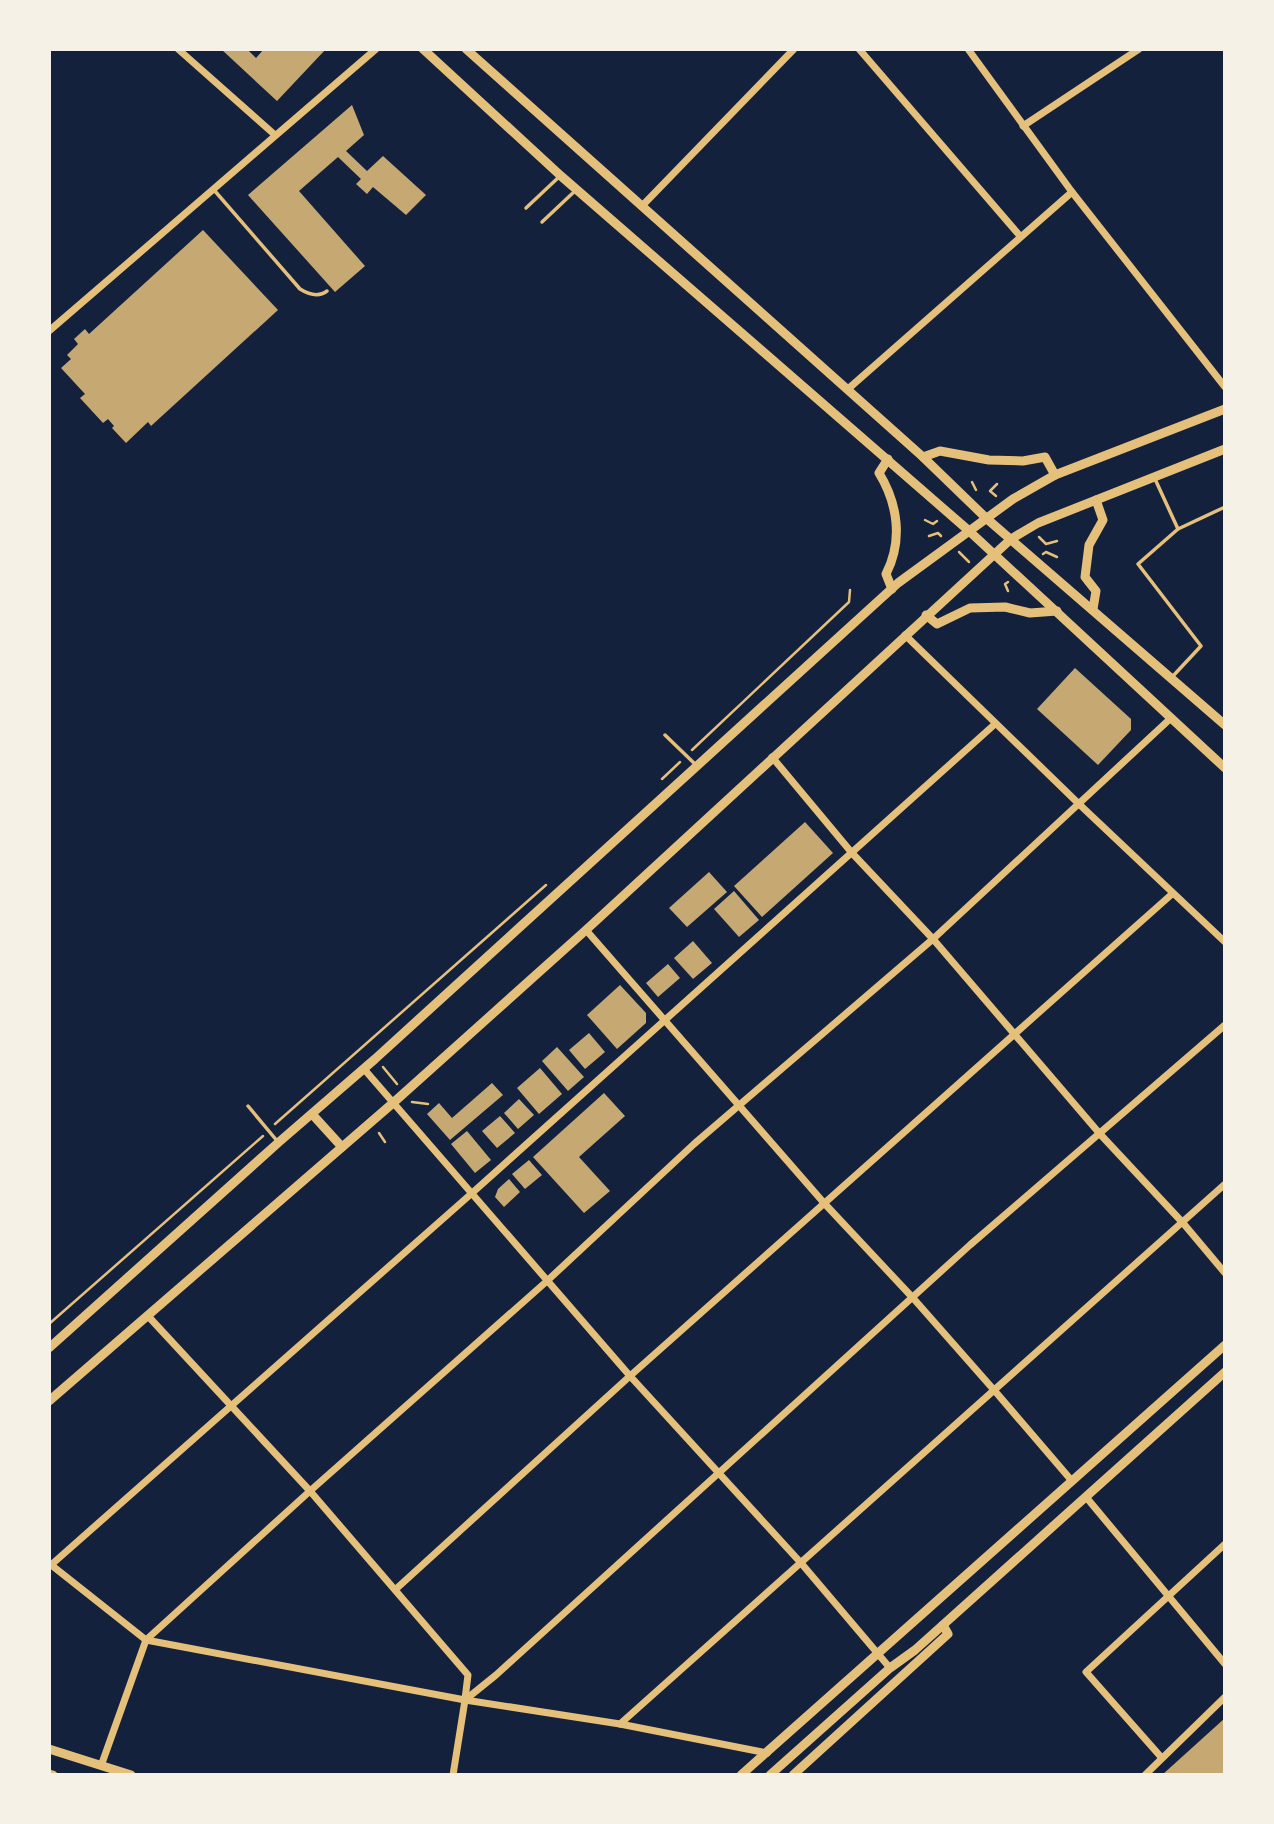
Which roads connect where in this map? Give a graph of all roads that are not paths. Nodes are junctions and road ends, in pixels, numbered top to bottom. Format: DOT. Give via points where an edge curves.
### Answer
graph roads {
  1 [pos="178,49"];
  2 [pos="376,49"];
  3 [pos="423,49"];
  4 [pos="466,49"];
  5 [pos="794,49"];
  6 [pos="859,49"];
  7 [pos="968,49"];
  8 [pos="1139,49"];
  9 [pos="1023,126"];
  10 [pos="275,135"];
  11 [pos="561,176"];
  12 [pos="577,189"];
  13 [pos="214,190"];
  14 [pos="1072,192"];
  15 [pos="642,206"];
  16 [pos="526,208"];
  17 [pos="542,222"];
  18 [pos="1020,236"];
  19 [pos="327,291"];
  20 [pos="49,316"];
  21 [pos="57,324"];
  22 [pos="49,331"];
  23 [pos="1225,387"];
  24 [pos="848,389"];
  25 [pos="1225,409"];
  26 [pos="1225,449"];
  27 [pos="923,457"];
  28 [pos="888,459"];
  29 [pos="1055,475"];
  30 [pos="1154,477"];
  31 [pos="1096,500"];
  32 [pos="1225,507"];
  33 [pos="985,518"];
  34 [pos="1178,529"];
  35 [pos="968,530"];
  36 [pos="1011,539"];
  37 [pos="994,554"];
  38 [pos="892,589"];
  39 [pos="1093,609"];
  40 [pos="1056,611"];
  41 [pos="926,615"];
  42 [pos="905,635"];
  43 [pos="1171,678"];
  44 [pos="1171,718"];
  45 [pos="995,724"];
  46 [pos="1225,725"];
  47 [pos="665,735"];
  48 [pos="772,757"];
  49 [pos="696,766"];
  50 [pos="1225,768"];
  51 [pos="1080,805"];
  52 [pos="852,853"];
  53 [pos="1172,894"];
  54 [pos="586,930"];
  55 [pos="933,939"];
  56 [pos="1225,942"];
  57 [pos="666,1020"];
  58 [pos="1225,1025"];
  59 [pos="1016,1034"];
  60 [pos="364,1069"];
  61 [pos="393,1102"];
  62 [pos="741,1105"];
  63 [pos="248,1106"];
  64 [pos="312,1114"];
  65 [pos="1100,1134"];
  66 [pos="279,1142"];
  67 [pos="342,1147"];
  68 [pos="1225,1184"];
  69 [pos="471,1194"];
  70 [pos="824,1203"];
  71 [pos="1183,1223"];
  72 [pos="1225,1273"];
  73 [pos="547,1281"];
  74 [pos="913,1298"];
  75 [pos="148,1316"];
  76 [pos="1225,1345"];
  77 [pos="49,1348"];
  78 [pos="1225,1372"];
  79 [pos="630,1376"];
  80 [pos="994,1390"];
  81 [pos="49,1401"];
  82 [pos="233,1406"];
  83 [pos="718,1475"];
  84 [pos="1072,1481"];
  85 [pos="310,1490"];
  86 [pos="1086,1497"];
  87 [pos="1225,1544"];
  88 [pos="801,1563"];
  89 [pos="50,1564"];
  90 [pos="396,1589"];
  91 [pos="1167,1596"];
  92 [pos="943,1625"];
  93 [pos="146,1640"];
  94 [pos="878,1654"];
  95 [pos="1225,1664"];
  96 [pos="890,1668"];
  97 [pos="1225,1697"];
  98 [pos="465,1700"];
  99 [pos="620,1724"];
  100 [pos="49,1749"];
  101 [pos="766,1753"];
  102 [pos="1161,1757"];
  103 [pos="101,1766"];
  104 [pos="131,1775"];
  105 [pos="453,1775"];
  106 [pos="741,1775"];
  107 [pos="770,1775"];
  108 [pos="793,1775"];
  109 [pos="1145,1775"];
  1 -- 10 [label="street"];
  2 -- 10 [label="street"];
  3 -- 11 [label="street"];
  4 -- 15 [label="street"];
  5 -- 15 [label="street"];
  6 -- 18 [label="street"];
  7 -- 9 [label="street"];
  8 -- 9 [label="street"];
  9 -- 14 [label="street"];
  10 -- 13 [label="street"];
  11 -- 12 [label="street"];
  11 -- 16 [label="lane"];
  12 -- 17 [label="lane"];
  12 -- 28 [label="street"];
  13 -- 19 [label="lane" via="299,289 312,295"];
  13 -- 21 [label="street"];
  14 -- 18 [label="street"];
  14 -- 23 [label="street"];
  15 -- 24 [label="street"];
  18 -- 24 [label="street"];
  20 -- 21 [label="street"];
  21 -- 22 [label="street"];
  24 -- 27 [label="street"];
  25 -- 29 [label="street"];
  26 -- 30 [label="street"];
  27 -- 29 [label="street" via="940,451 989,460 1045,457"];
  27 -- 33 [label="street"];
  28 -- 35 [label="street"];
  28 -- 38 [label="street" via="880,473 896,513 896,539 886,574"];
  29 -- 33 [label="street"];
  30 -- 31 [label="street"];
  30 -- 34 [label="lane"];
  31 -- 36 [label="street"];
  31 -- 39 [label="street" via="1103,520 1089,545 1085,578 1096,591"];
  32 -- 34 [label="lane"];
  33 -- 35 [label="street"];
  33 -- 36 [label="street"];
  34 -- 43 [label="lane" via="1138,565 1201,646"];
  35 -- 37 [label="street"];
  35 -- 38 [label="street"];
  36 -- 37 [label="street"];
  36 -- 39 [label="street"];
  37 -- 40 [label="street"];
  37 -- 41 [label="street"];
  38 -- 49 [label="street"];
  39 -- 43 [label="street"];
  40 -- 41 [label="street" via="971,608 937,624"];
  40 -- 44 [label="street"];
  41 -- 42 [label="street"];
  42 -- 45 [label="street"];
  42 -- 48 [label="street"];
  43 -- 46 [label="street"];
  44 -- 50 [label="street"];
  44 -- 51 [label="street"];
  45 -- 51 [label="street"];
  45 -- 52 [label="street"];
  47 -- 49 [label="lane"];
  48 -- 52 [label="street"];
  48 -- 54 [label="street"];
  49 -- 60 [label="street"];
  51 -- 53 [label="street"];
  51 -- 55 [label="street"];
  52 -- 55 [label="street"];
  52 -- 57 [label="street"];
  53 -- 56 [label="street"];
  53 -- 59 [label="street"];
  54 -- 57 [label="street"];
  54 -- 61 [label="street"];
  55 -- 59 [label="street"];
  55 -- 62 [label="street"];
  57 -- 62 [label="street"];
  57 -- 69 [label="street"];
  58 -- 65 [label="street"];
  59 -- 65 [label="street"];
  59 -- 70 [label="street"];
  60 -- 61 [label="street"];
  60 -- 64 [label="street"];
  61 -- 67 [label="street"];
  61 -- 69 [label="street"];
  62 -- 70 [label="street"];
  62 -- 73 [label="street"];
  63 -- 66 [label="lane"];
  64 -- 66 [label="street"];
  64 -- 67 [label="street"];
  65 -- 71 [label="street"];
  65 -- 74 [label="street"];
  66 -- 77 [label="street"];
  67 -- 75 [label="street"];
  68 -- 71 [label="street"];
  69 -- 73 [label="street"];
  69 -- 82 [label="street"];
  70 -- 74 [label="street"];
  70 -- 79 [label="street"];
  71 -- 72 [label="street"];
  71 -- 80 [label="street"];
  73 -- 79 [label="street"];
  73 -- 85 [label="street"];
  74 -- 80 [label="street"];
  74 -- 83 [label="street"];
  75 -- 81 [label="street"];
  75 -- 82 [label="street"];
  76 -- 84 [label="street"];
  78 -- 86 [label="street"];
  79 -- 83 [label="street"];
  79 -- 90 [label="street"];
  80 -- 84 [label="street"];
  80 -- 88 [label="street"];
  82 -- 85 [label="street"];
  82 -- 89 [label="street"];
  83 -- 88 [label="street"];
  83 -- 98 [label="street"];
  84 -- 94 [label="street"];
  85 -- 90 [label="street"];
  85 -- 93 [label="street"];
  86 -- 91 [label="street"];
  86 -- 92 [label="street"];
  87 -- 91 [label="street"];
  88 -- 94 [label="street"];
  88 -- 99 [label="street"];
  89 -- 93 [label="street"];
  90 -- 98 [label="street" via="468,1675"];
  91 -- 95 [label="street"];
  91 -- 102 [label="street" via="1086,1672"];
  92 -- 96 [label="street"];
  92 -- 108 [label="street" via="948,1634"];
  93 -- 98 [label="street"];
  93 -- 103 [label="street"];
  94 -- 96 [label="street"];
  94 -- 101 [label="street"];
  96 -- 107 [label="street"];
  97 -- 102 [label="street"];
  98 -- 99 [label="street"];
  98 -- 105 [label="street"];
  99 -- 101 [label="street"];
  100 -- 103 [label="street"];
  101 -- 106 [label="street"];
  102 -- 109 [label="street"];
  103 -- 104 [label="street"];
}
